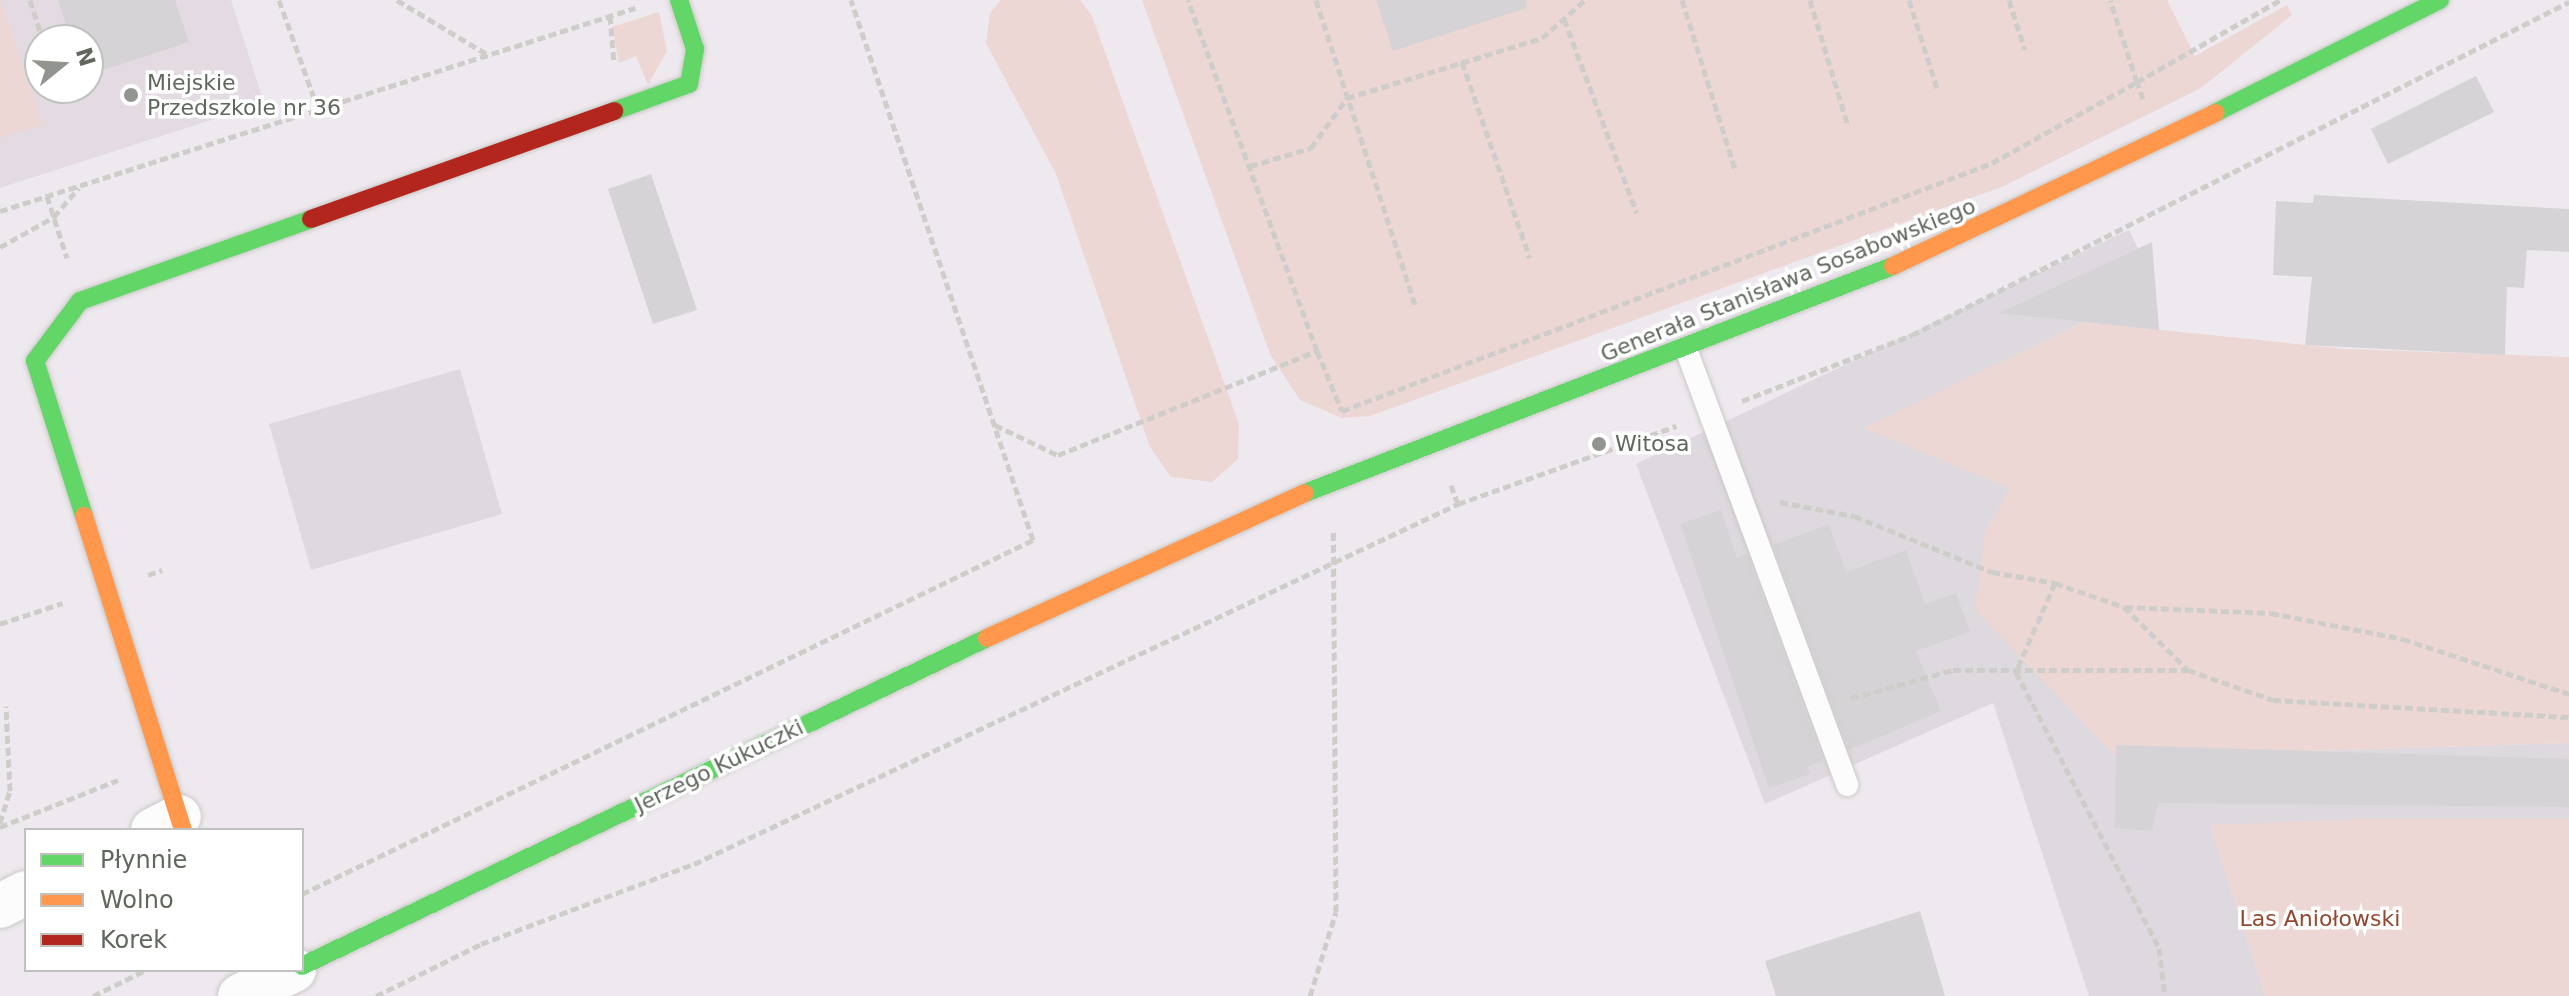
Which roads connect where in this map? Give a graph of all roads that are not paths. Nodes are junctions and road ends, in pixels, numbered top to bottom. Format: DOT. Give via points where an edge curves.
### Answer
graph roads {
  1 [pos="679,0"];
  2 [pos="2440,0"];
  3 [pos="1686,349"];
  4 [pos="1137,566"];
  5 [pos="1847,785"];
  6 [pos="171,826"];
  7 [pos="24,894"];
  8 [pos="0,906"];
  9 [pos="304,965"];
  10 [pos="229,972"];
  11 [pos="290,972"];
  12 [pos="238,996"];
  1 -- 6 [label="street" via="695,49 689,84 80,301 35,361 163,766"];
  2 -- 3 [label="street, Generała Stanisława Sosabowskiego" via="1954,243"];
  3 -- 4 [label="street, Generała Stanisława Sosabowskiego" via="1332,481"];
  3 -- 5 [label="lane"];
  4 -- 9 [label="street, Jerzego Kukuczki"];
  7 -- 8 [label="street"];
  10 -- 12 [label="street"];
  11 -- 12 [label="street"];
}
